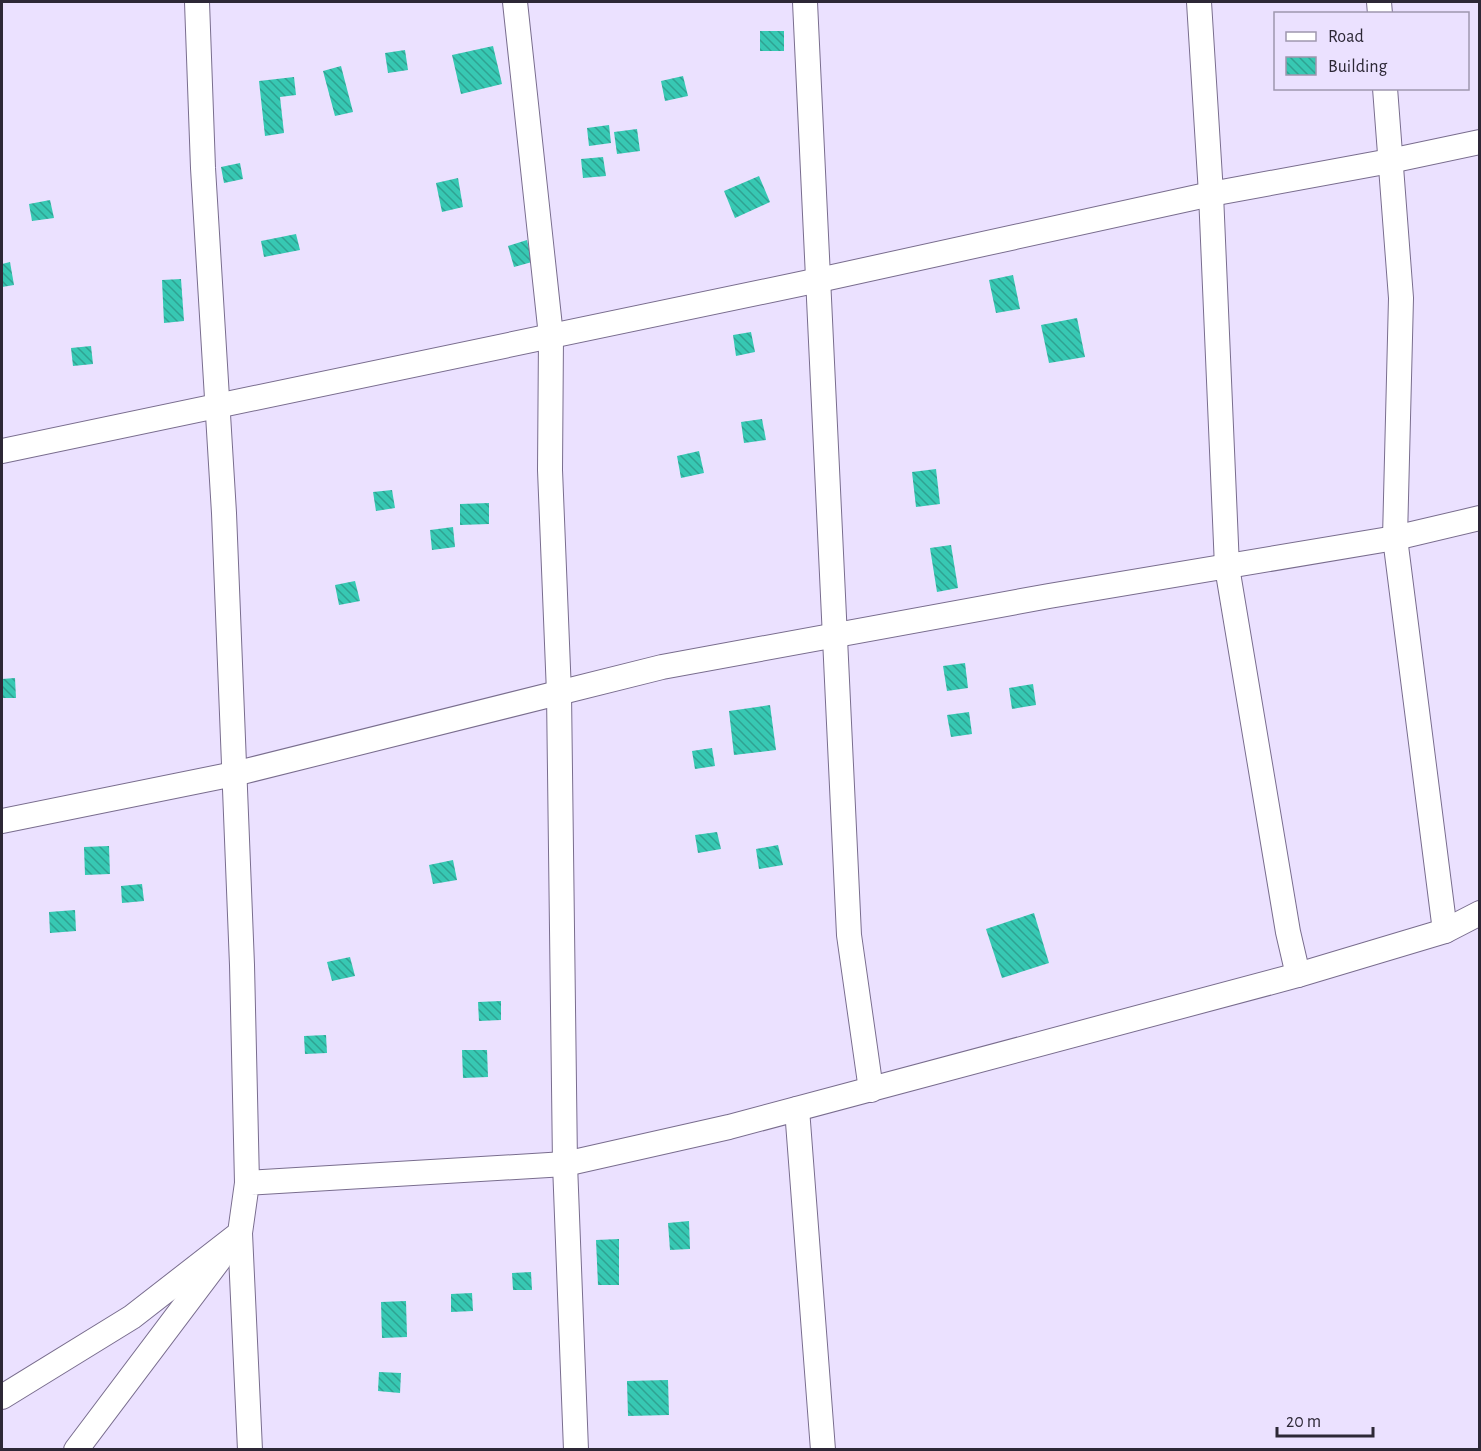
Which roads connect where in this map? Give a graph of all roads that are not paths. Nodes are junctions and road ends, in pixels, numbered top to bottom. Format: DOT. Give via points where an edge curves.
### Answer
graph roads {
  1 [pos="197,2"];
  2 [pos="515,2"];
  3 [pos="805,2"];
  4 [pos="1199,2"];
  5 [pos="1385,90"];
  6 [pos="1479,142"];
  7 [pos="1390,161"];
  8 [pos="1211,194"];
  9 [pos="819,280"];
  10 [pos="551,336"];
  11 [pos="219,405"];
  12 [pos="2,451"];
  13 [pos="1479,518"];
  14 [pos="1395,538"];
  15 [pos="1227,567"];
  16 [pos="835,635"];
  17 [pos="559,693"];
  18 [pos="234,774"];
  19 [pos="2,821"];
  20 [pos="1479,913"];
  21 [pos="1445,931"];
  22 [pos="1299,975"];
  23 [pos="871,1090"];
  24 [pos="797,1109"];
  25 [pos="565,1164"];
  26 [pos="247,1183"];
  27 [pos="240,1233"];
  28 [pos="2,1397"];
  29 [pos="76,1449"];
  30 [pos="250,1449"];
  31 [pos="576,1449"];
  32 [pos="823,1449"];
  1 -- 11 [label="street" via="203,168"];
  2 -- 10 [label="street"];
  3 -- 9 [label="street"];
  4 -- 8 [label="street"];
  5 -- 7 [label="street"];
  6 -- 7 [label="street"];
  7 -- 8 [label="street"];
  7 -- 14 [label="street" via="1401,298"];
  8 -- 9 [label="street"];
  8 -- 15 [label="street"];
  9 -- 10 [label="street"];
  9 -- 16 [label="street"];
  10 -- 11 [label="street"];
  10 -- 17 [label="street" via="550,470"];
  11 -- 12 [label="street"];
  11 -- 18 [label="street"];
  13 -- 14 [label="street"];
  14 -- 15 [label="street"];
  14 -- 21 [label="street"];
  15 -- 16 [label="street"];
  15 -- 22 [label="street" via="1288,932"];
  16 -- 17 [label="street" via="662,667"];
  16 -- 23 [label="street" via="849,935"];
  17 -- 18 [label="street"];
  17 -- 25 [label="street"];
  18 -- 19 [label="street"];
  18 -- 26 [label="street"];
  20 -- 21 [label="street"];
  21 -- 22 [label="street"];
  22 -- 23 [label="street"];
  23 -- 24 [label="street"];
  24 -- 25 [label="street"];
  24 -- 32 [label="street"];
  25 -- 26 [label="street"];
  25 -- 31 [label="street"];
  26 -- 27 [label="street"];
  27 -- 28 [label="street" via="132,1317"];
  27 -- 29 [label="street"];
  27 -- 30 [label="street"];
}
